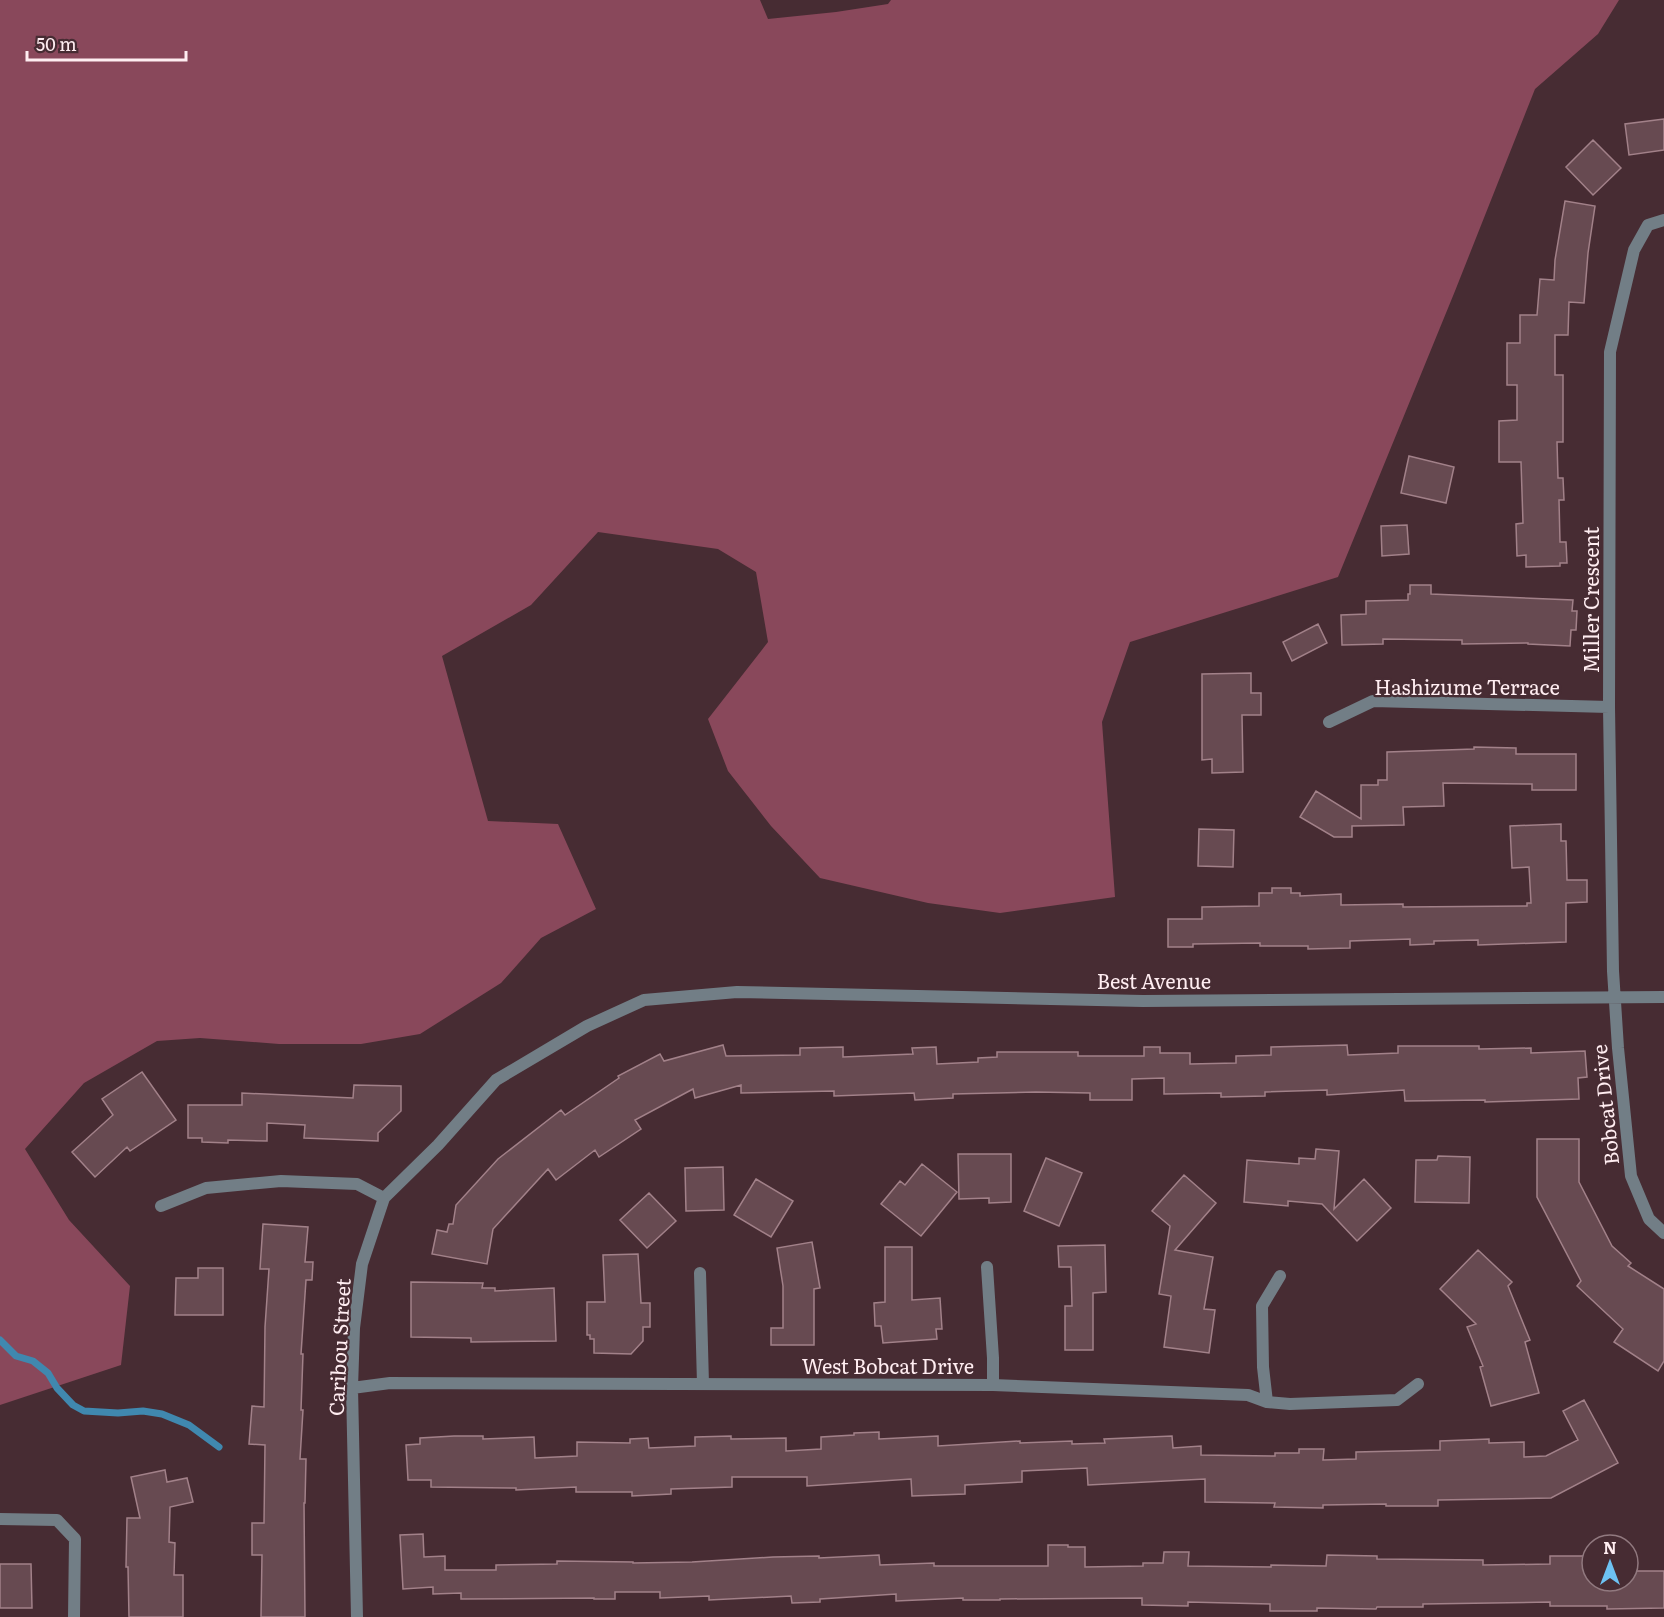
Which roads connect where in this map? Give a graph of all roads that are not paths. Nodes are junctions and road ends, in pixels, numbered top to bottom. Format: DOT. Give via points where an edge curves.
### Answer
graph roads {
  1 [pos="1664,220"];
  2 [pos="1609,707"];
  3 [pos="1329,722"];
  4 [pos="1664,997"];
  5 [pos="1614,998"];
  6 [pos="644,1000"];
  7 [pos="384,1198"];
  8 [pos="161,1206"];
  9 [pos="1664,1233"];
  10 [pos="987,1267"];
  11 [pos="700,1273"];
  12 [pos="1280,1276"];
  13 [pos="704,1384"];
  14 [pos="1418,1384"];
  15 [pos="993,1385"];
  16 [pos="352,1388"];
  17 [pos="1267,1402"];
  18 [pos="0,1519"];
  19 [pos="74,1617"];
  20 [pos="357,1617"];
  1 -- 2 [label="street, Miller Crescent" via="1648,225 1634,250 1610,352"];
  2 -- 3 [label="street, Hashizume Terrace" via="1373,701"];
  2 -- 5 [label="street, Miller Crescent"];
  4 -- 5 [label="street, Best Avenue"];
  5 -- 6 [label="street, Best Avenue" via="1143,1001 736,992"];
  5 -- 9 [label="street, Bobcat Drive" via="1631,1176 1649,1219"];
  6 -- 7 [label="street, Caribou Street" via="587,1026 496,1080"];
  7 -- 8 [label="street" via="357,1184 281,1181 206,1188"];
  7 -- 16 [label="street, Caribou Street" via="362,1264"];
  10 -- 15 [label="street"];
  11 -- 13 [label="street"];
  12 -- 17 [label="street" via="1262,1306"];
  13 -- 15 [label="street, West Bobcat Drive"];
  13 -- 16 [label="street, West Bobcat Drive" via="390,1383"];
  14 -- 17 [label="street, West Bobcat Drive" via="1396,1400"];
  15 -- 17 [label="street, West Bobcat Drive" via="1248,1395"];
  16 -- 20 [label="street, Caribou Street"];
  18 -- 19 [label="street" via="57,1520 75,1539"];
}
